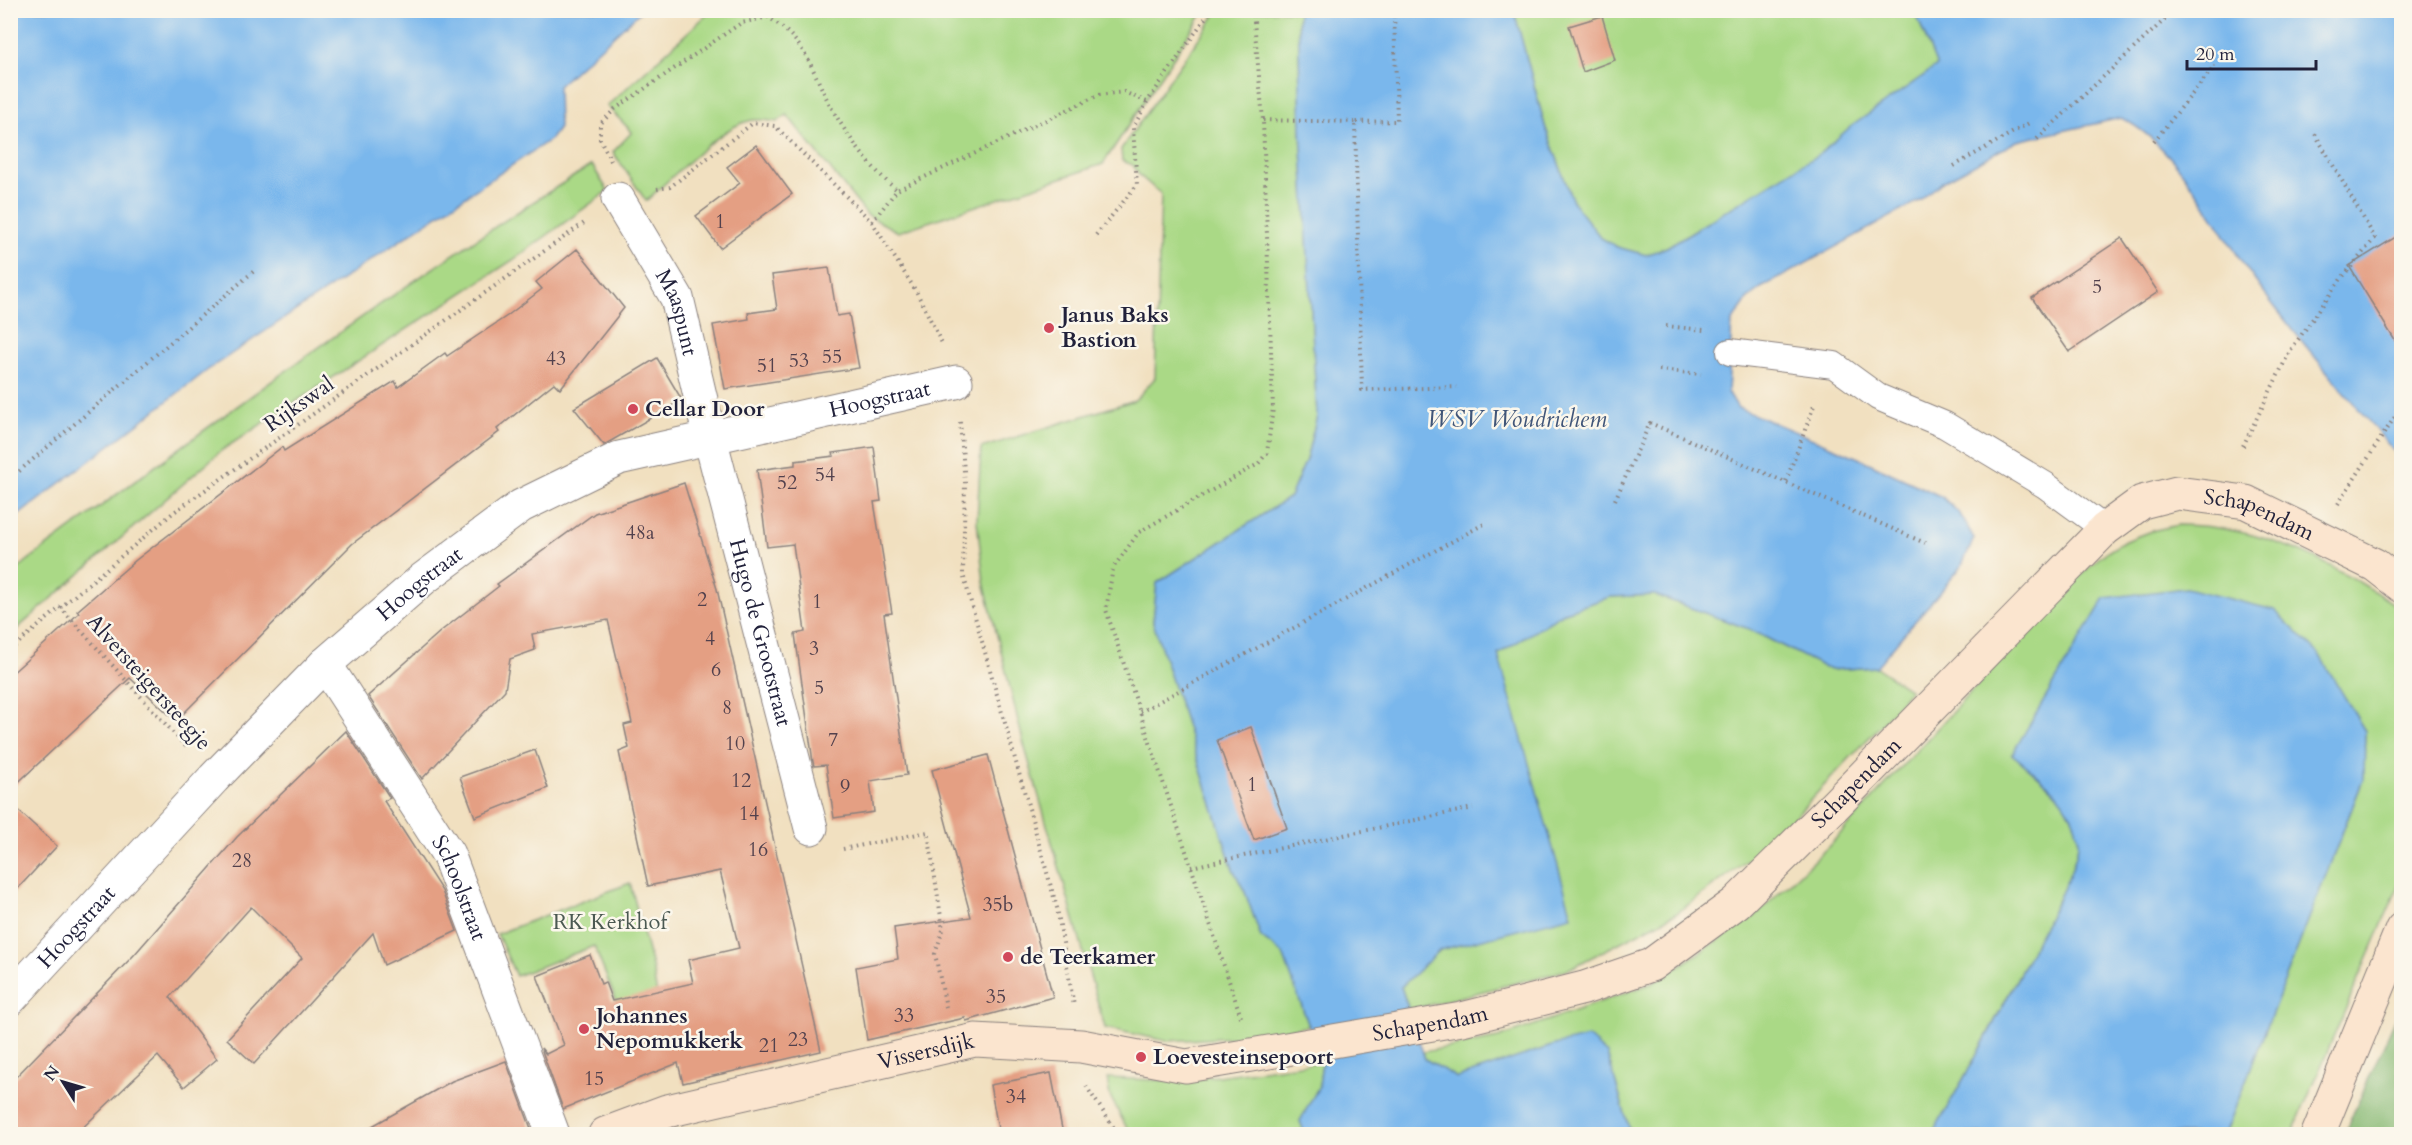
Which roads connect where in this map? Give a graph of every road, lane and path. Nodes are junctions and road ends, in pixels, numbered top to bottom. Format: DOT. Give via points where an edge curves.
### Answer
graph roads {
  1 [pos="1212,10"];
  2 [pos="1253,10"];
  3 [pos="1394,10"];
  4 [pos="2175,10"];
  5 [pos="2215,66"];
  6 [pos="1147,102"];
  7 [pos="1263,120"];
  8 [pos="1354,122"];
  9 [pos="2029,123"];
  10 [pos="2314,132"];
  11 [pos="2037,139"];
  12 [pos="2154,141"];
  13 [pos="1954,166"];
  14 [pos="616,184"];
  15 [pos="650,190"];
  16 [pos="897,190"];
  17 [pos="872,222"];
  18 [pos="1096,235"];
  19 [pos="254,271"];
  20 [pos="1730,352"];
  21 [pos="1659,370"];
  22 [pos="1707,374"];
  23 [pos="956,382"];
  24 [pos="1457,387"];
  25 [pos="1815,403"];
  26 [pos="2402,406"];
  27 [pos="710,438"];
  28 [pos="2243,446"];
  29 [pos="2355,477"];
  30 [pos="10,478"];
  31 [pos="1786,481"];
  32 [pos="1615,500"];
  33 [pos="1484,524"];
  34 [pos="2105,529"];
  35 [pos="1925,543"];
  36 [pos="2402,586"];
  37 [pos="60,607"];
  38 [pos="10,650"];
  39 [pos="325,664"];
  40 [pos="1140,712"];
  41 [pos="214,778"];
  42 [pos="1473,808"];
  43 [pos="811,828"];
  44 [pos="881,840"];
  45 [pos="1191,867"];
  46 [pos="2402,929"];
  47 [pos="10,999"];
  48 [pos="953,1045"];
  49 [pos="1081,1046"];
  50 [pos="1260,1053"];
  51 [pos="553,1134"];
  52 [pos="604,1134"];
  53 [pos="1118,1134"];
  54 [pos="2318,1134"];
  1 -- 6 [label="path"];
  2 -- 7 [label="path"];
  3 -- 8 [label="path" via="1397,121"];
  4 -- 11 [label="path"];
  5 -- 12 [label="path"];
  6 -- 16 [label="path" via="1124,92 1099,95"];
  6 -- 18 [label="path" via="1133,128 1137,185"];
  7 -- 8 [label="path"];
  7 -- 40 [label="path" via="1271,436 1267,453 1258,464 1139,532 1113,568 1106,610"];
  8 -- 24 [label="path" via="1362,390"];
  9 -- 13 [label="path"];
  10 -- 28 [label="path" via="2375,238 2289,351"];
  14 -- 16 [label="path" via="600,139 600,124 615,109 741,23 768,17 789,31 809,60 835,114 880,176"];
  14 -- 27 [label="street, Maaspunt" via="677,298"];
  14 -- 37 [label="path, Rijkswal" via="174,512"];
  15 -- 17 [label="path" via="670,187 753,123 776,126"];
  16 -- 17 [label="path"];
  17 -- 23 [label="path" via="916,291 954,369"];
  19 -- 30 [label="path"];
  20 -- 34 [label="lane" via="1834,365 1878,397 1945,425 2045,484"];
  21 -- 22 [label="path"];
  23 -- 27 [label="street, Hoogstraat"];
  23 -- 49 [label="path" via="965,483 963,574 1057,908"];
  25 -- 31 [label="path"];
  26 -- 29 [label="path"];
  27 -- 39 [label="street, Hoogstraat" via="619,458 521,506 423,579"];
  27 -- 43 [label="street, Hugo de Grootstraat"];
  31 -- 32 [label="path" via="1650,423"];
  31 -- 35 [label="path"];
  33 -- 40 [label="path"];
  34 -- 36 [label="street, Schapendam" via="2142,502 2177,493 2246,502 2375,565"];
  34 -- 50 [label="street, Schapendam" via="1736,903 1651,965 1584,988 1462,1019"];
  37 -- 38 [label="path, Rijkswal"];
  37 -- 41 [label="path, Alversteigersteegje"];
  39 -- 41 [label="street, Hoogstraat"];
  39 -- 51 [label="street, Schoolstraat" via="448,854"];
  40 -- 45 [label="path"];
  41 -- 47 [label="street, Hoogstraat"];
  42 -- 45 [label="path"];
  44 -- 48 [label="path" via="928,832 943,930 935,954"];
  45 -- 50 [label="path"];
  46 -- 54 [label="street"];
  48 -- 49 [label="street, Vissersdijk" via="975,1040"];
  48 -- 52 [label="street, Vissersdijk" via="667,1111"];
  49 -- 50 [label="street, Vissersdijk" via="1186,1066"];
  49 -- 53 [label="path" via="1083,1082"];
}
